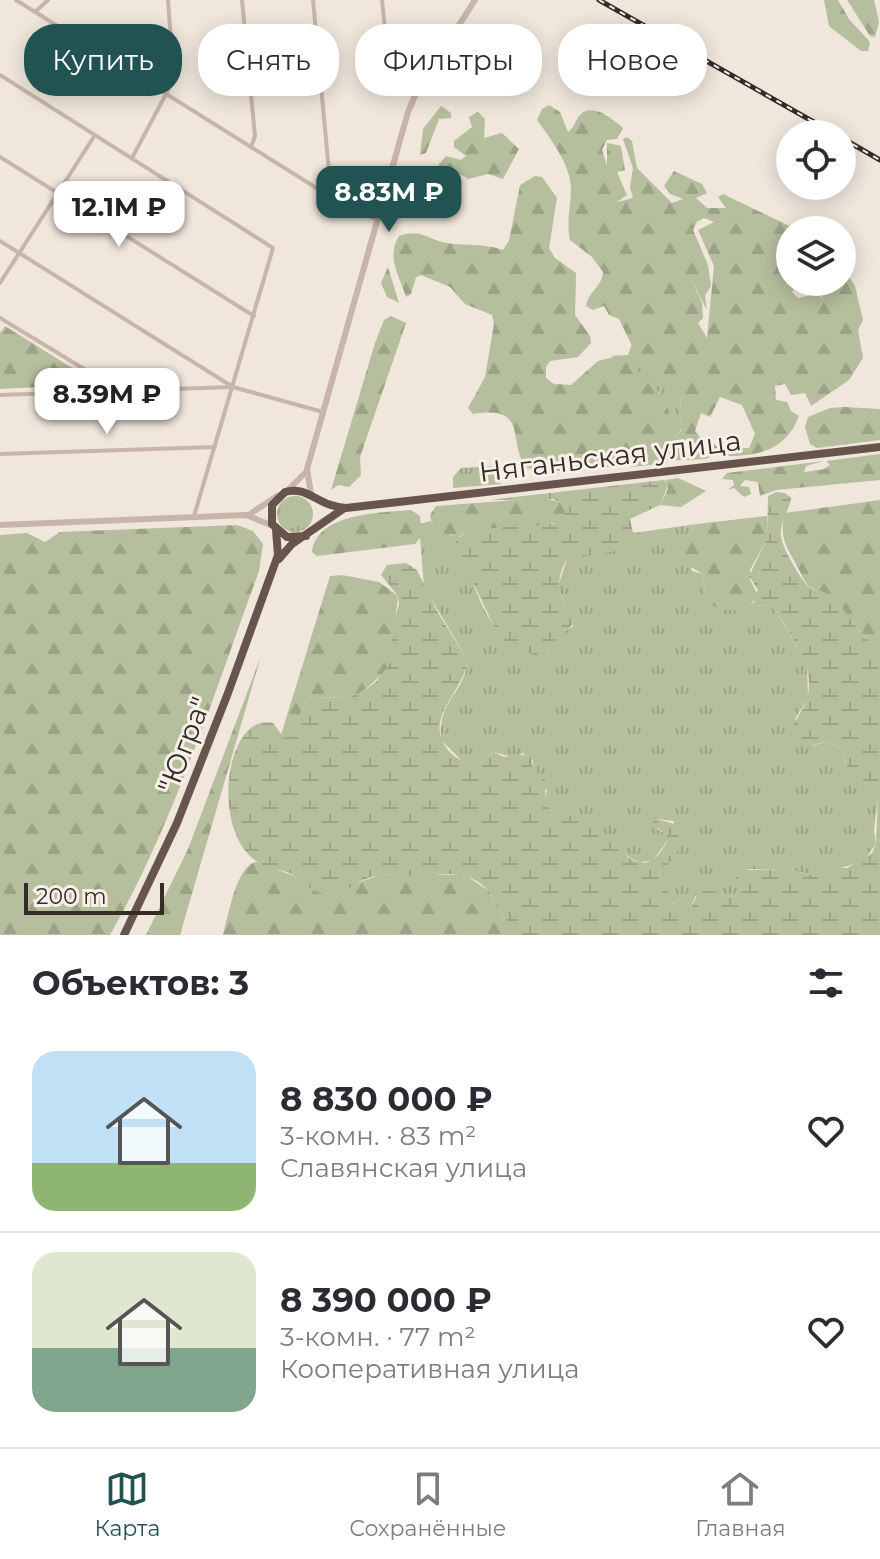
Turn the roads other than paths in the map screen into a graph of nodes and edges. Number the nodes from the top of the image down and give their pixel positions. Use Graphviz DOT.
graph roads {
  1 [pos="16,0"];
  2 [pos="48,0"];
  3 [pos="168,0"];
  4 [pos="242,0"];
  5 [pos="313,0"];
  6 [pos="382,0"];
  7 [pos="473,1"];
  8 [pos="35,12"];
  9 [pos="54,24"];
  10 [pos="170,24"];
  11 [pos="385,24"];
  12 [pos="459,24"];
  13 [pos="0,75"];
  14 [pos="169,96"];
  15 [pos="416,96"];
  16 [pos="95,135"];
  17 [pos="251,147"];
  18 [pos="0,157"];
  19 [pos="132,158"];
  20 [pos="57,193"];
  21 [pos="326,194"];
  22 [pos="377,220"];
  23 [pos="0,241"];
  24 [pos="18,253"];
  25 [pos="0,283"];
  26 [pos="254,316"];
  27 [pos="0,318"];
  28 [pos="233,387"];
  29 [pos="109,391"];
  30 [pos="0,395"];
  31 [pos="323,412"];
  32 [pos="215,447"];
  33 [pos="880,447"];
  34 [pos="0,454"];
  35 [pos="307,469"];
  36 [pos="285,492"];
  37 [pos="313,497"];
  38 [pos="346,508"];
  39 [pos="246,515"];
  40 [pos="193,518"];
  41 [pos="0,525"];
  42 [pos="274,528"];
  43 [pos="314,529"];
  44 [pos="306,536"];
  45 [pos="275,567"];
  46 [pos="124,935"];
  1 -- 8 [label="street"];
  2 -- 8 [label="street"];
  3 -- 10 [label="street"];
  4 -- 17 [label="street"];
  5 -- 21 [label="street"];
  6 -- 11 [label="street"];
  7 -- 12 [label="street"];
  8 -- 9 [label="street"];
  13 -- 16 [label="street"];
  14 -- 17 [label="street"];
  14 -- 19 [label="street"];
  15 -- 22 [label="street"];
  16 -- 19 [label="street"];
  16 -- 20 [label="street"];
  17 -- 21 [label="street"];
  18 -- 20 [label="street"];
  19 -- 26 [label="street"];
  20 -- 24 [label="street"];
  20 -- 26 [label="street"];
  21 -- 22 [label="street"];
  22 -- 31 [label="street"];
  23 -- 24 [label="street"];
  24 -- 25 [label="street"];
  24 -- 28 [label="street"];
  26 -- 28 [label="street"];
  27 -- 29 [label="street"];
  28 -- 29 [label="street"];
  28 -- 31 [label="street"];
  28 -- 32 [label="street"];
  29 -- 30 [label="street"];
  31 -- 35 [label="street"];
  32 -- 34 [label="street"];
  32 -- 40 [label="street"];
  33 -- 38 [label="highway, Няганьская улица"];
  35 -- 36 [label="street"];
  35 -- 37 [label="street"];
  36 -- 37 [label="highway"];
  36 -- 39 [label="street"];
  36 -- 42 [label="highway"];
  37 -- 38 [label="highway"];
  37 -- 43 [label="highway"];
  38 -- 43 [label="highway"];
  39 -- 40 [label="street"];
  39 -- 42 [label="street"];
  40 -- 41 [label="street"];
  42 -- 44 [label="highway"];
  42 -- 45 [label="highway"];
  43 -- 44 [label="highway"];
  44 -- 45 [label="highway"];
  45 -- 46 [label="highway, \"Югра\""];
}
